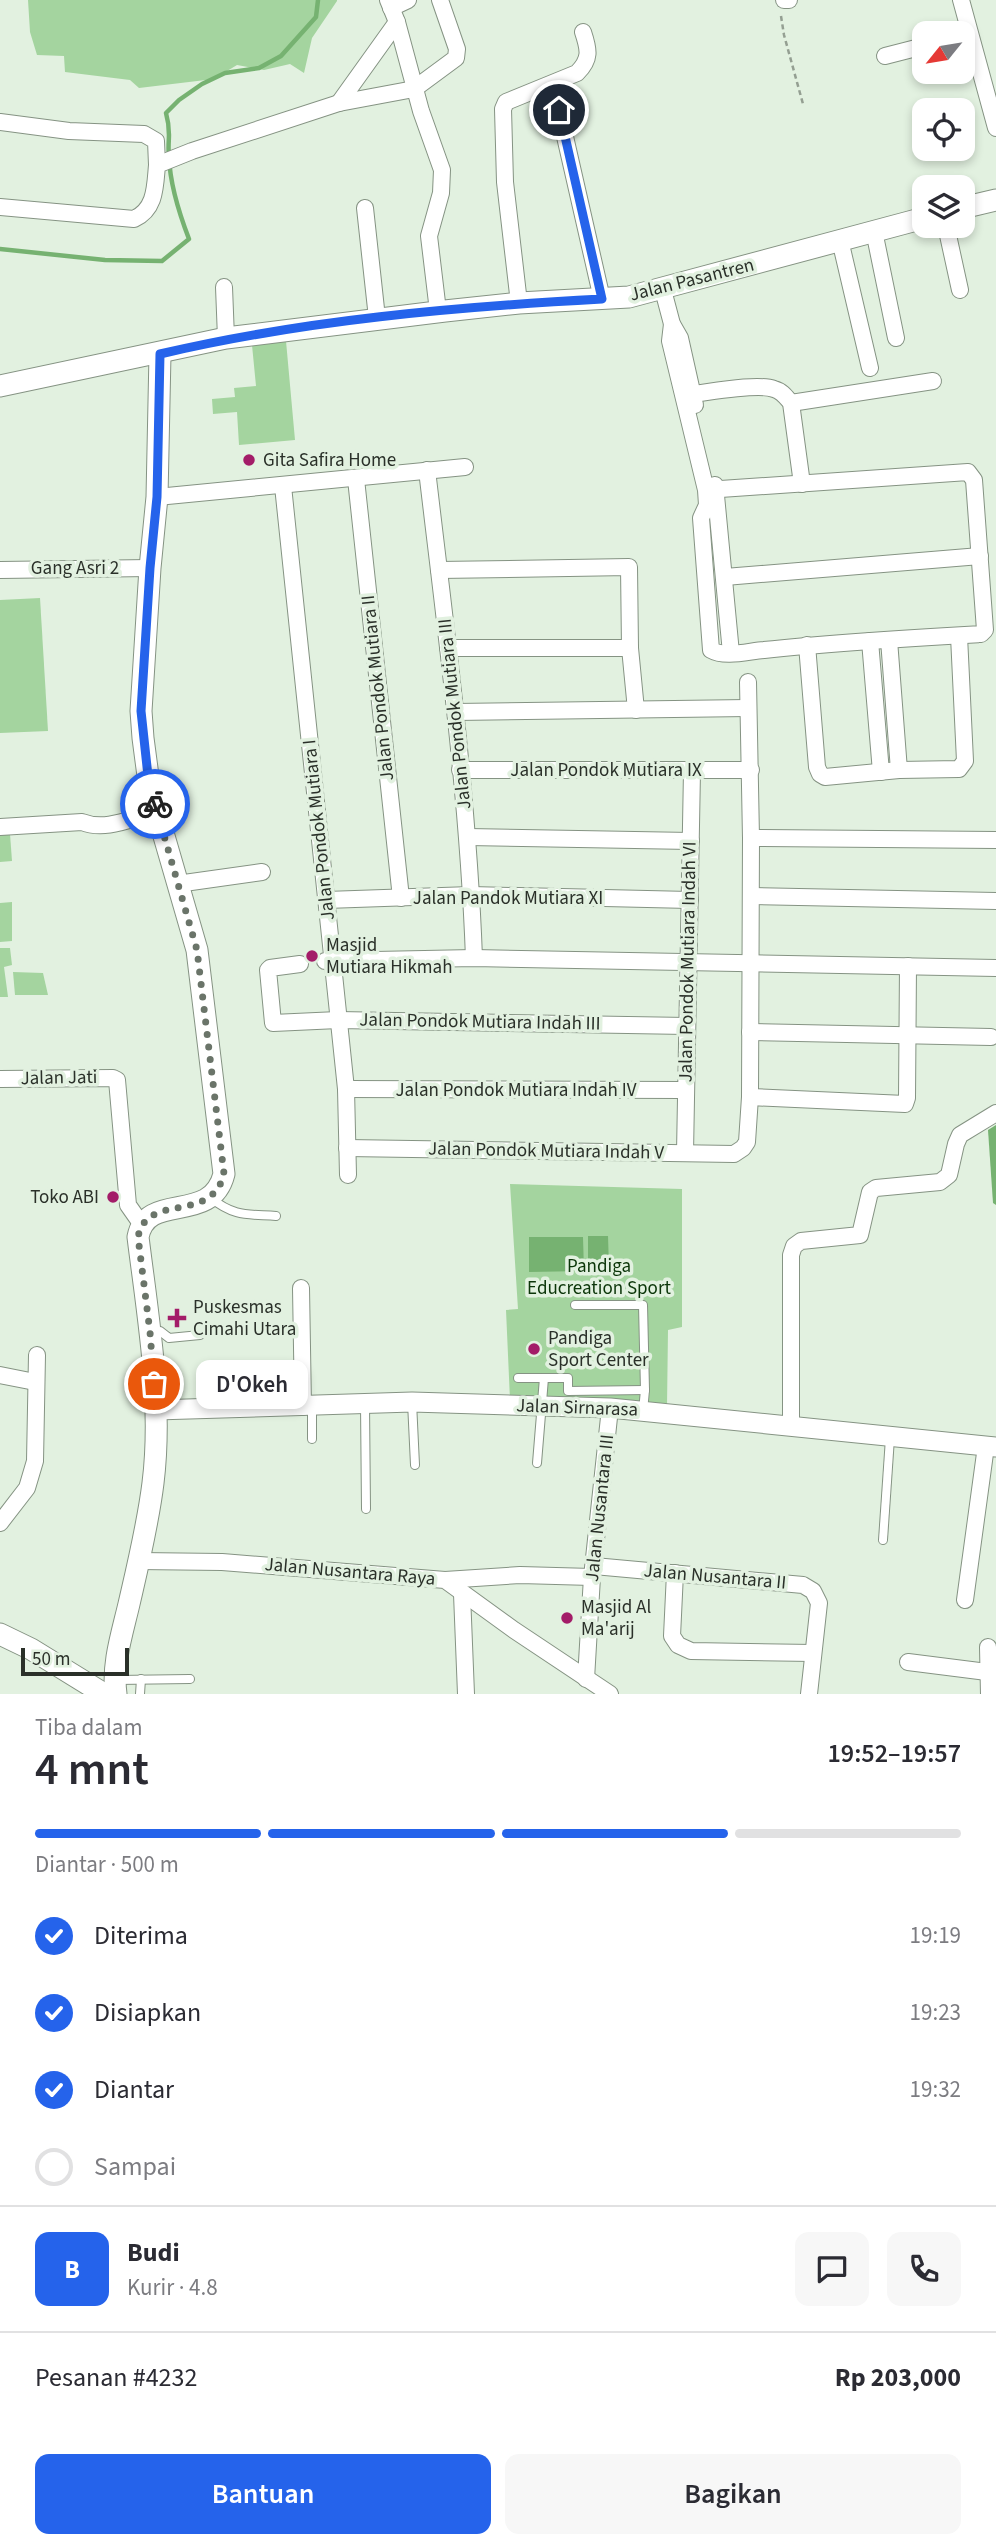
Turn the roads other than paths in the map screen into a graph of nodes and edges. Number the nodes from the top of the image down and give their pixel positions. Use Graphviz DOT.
graph roads {
  1 [pos="408,0"];
  2 [pos="440,0"];
  3 [pos="961,0"];
  4 [pos="392,10"];
  5 [pos="965,21"];
  6 [pos="583,32"];
  7 [pos="975,47"];
  8 [pos="912,49"];
  9 [pos="885,56"];
  10 [pos="988,67"];
  11 [pos="553,84"];
  12 [pos="417,87"];
  13 [pos="339,103"];
  14 [pos="0,122"];
  15 [pos="996,128"];
  16 [pos="157,165"];
  17 [pos="996,200"];
  18 [pos="975,205"];
  19 [pos="0,207"];
  20 [pos="365,208"];
  21 [pos="912,221"];
  22 [pos="874,230"];
  23 [pos="949,238"];
  24 [pos="840,240"];
  25 [pos="224,287"];
  26 [pos="663,290"];
  27 [pos="960,290"];
  28 [pos="602,299"];
  29 [pos="519,303"];
  30 [pos="442,311"];
  31 [pos="377,318"];
  32 [pos="226,338"];
  33 [pos="895,338"];
  34 [pos="160,354"];
  35 [pos="870,368"];
  36 [pos="933,381"];
  37 [pos="0,386"];
  38 [pos="687,388"];
  39 [pos="790,403"];
  40 [pos="465,467"];
  41 [pos="427,470"];
  42 [pos="356,479"];
  43 [pos="802,484"];
  44 [pos="283,486"];
  45 [pos="711,489"];
  46 [pos="157,497"];
  47 [pos="980,556"];
  48 [pos="150,568"];
  49 [pos="0,570"];
  50 [pos="439,570"];
  51 [pos="725,577"];
  52 [pos="959,636"];
  53 [pos="889,640"];
  54 [pos="870,641"];
  55 [pos="807,645"];
  56 [pos="448,648"];
  57 [pos="630,648"];
  58 [pos="731,653"];
  59 [pos="748,682"];
  60 [pos="748,708"];
  61 [pos="636,710"];
  62 [pos="456,712"];
  63 [pos="460,770"];
  64 [pos="751,770"];
  65 [pos="899,770"];
  66 [pos="692,771"];
  67 [pos="881,772"];
  68 [pos="149,814"];
  69 [pos="0,827"];
  70 [pos="468,838"];
  71 [pos="751,838"];
  72 [pos="996,840"];
  73 [pos="691,841"];
  74 [pos="262,872"];
  75 [pos="177,884"];
  76 [pos="471,895"];
  77 [pos="751,896"];
  78 [pos="401,898"];
  79 [pos="326,900"];
  80 [pos="690,900"];
  81 [pos="996,901"];
  82 [pos="474,958"];
  83 [pos="328,961"];
  84 [pos="688,962"];
  85 [pos="300,964"];
  86 [pos="751,964"];
  87 [pos="908,966"];
  88 [pos="996,968"];
  89 [pos="338,1020"];
  90 [pos="687,1026"];
  91 [pos="750,1032"];
  92 [pos="908,1035"];
  93 [pos="991,1037"];
  94 [pos="0,1079"];
  95 [pos="346,1089"];
  96 [pos="686,1090"];
  97 [pos="750,1097"];
  98 [pos="996,1113"];
  99 [pos="347,1148"];
  100 [pos="685,1153"];
  101 [pos="348,1175"];
  102 [pos="211,1198"];
  103 [pos="276,1216"];
  104 [pos="142,1225"];
  105 [pos="301,1288"];
  106 [pos="575,1305"];
  107 [pos="150,1332"];
  108 [pos="200,1335"];
  109 [pos="37,1355"];
  110 [pos="0,1375"];
  111 [pos="519,1378"];
  112 [pos="544,1378"];
  113 [pos="35,1382"];
  114 [pos="645,1391"];
  115 [pos="412,1402"];
  116 [pos="365,1404"];
  117 [pos="308,1406"];
  118 [pos="542,1407"];
  119 [pos="156,1410"];
  120 [pos="643,1411"];
  121 [pos="610,1414"];
  122 [pos="791,1427"];
  123 [pos="891,1437"];
  124 [pos="312,1439"];
  125 [pos="991,1447"];
  126 [pos="537,1463"];
  127 [pos="415,1465"];
  128 [pos="5,1507"];
  129 [pos="366,1509"];
  130 [pos="0,1523"];
  131 [pos="883,1540"];
  132 [pos="139,1561"];
  133 [pos="593,1571"];
  134 [pos="676,1573"];
  135 [pos="445,1580"];
  136 [pos="462,1594"];
  137 [pos="965,1600"];
  138 [pos="0,1634"];
  139 [pos="988,1647"];
  140 [pos="813,1653"];
  141 [pos="908,1662"];
  142 [pos="987,1672"];
  143 [pos="141,1678"];
  144 [pos="190,1679"];
  145 [pos="106,1686"];
  146 [pos="597,1688"];
  147 [pos="141,1694"];
  148 [pos="466,1694"];
  149 [pos="809,1694"];
  150 [pos="989,1694"];
  1 -- 4 [label="street"];
  2 -- 12 [label="street"];
  3 -- 5 [label="street"];
  4 -- 12 [label="street"];
  4 -- 13 [label="street"];
  6 -- 11 [label="street"];
  7 -- 10 [label="street"];
  8 -- 9 [label="street"];
  10 -- 15 [label="street"];
  11 -- 28 [label="street"];
  11 -- 29 [label="street"];
  12 -- 13 [label="street"];
  12 -- 30 [label="street"];
  13 -- 16 [label="street"];
  14 -- 16 [label="street"];
  16 -- 19 [label="street"];
  17 -- 18 [label="main road"];
  20 -- 31 [label="street"];
  21 -- 22 [label="main road, Jalan Pasantren"];
  22 -- 24 [label="main road, Jalan Pasantren"];
  22 -- 33 [label="street"];
  23 -- 27 [label="street"];
  24 -- 26 [label="main road, Jalan Pasantren"];
  24 -- 35 [label="street"];
  25 -- 32 [label="street"];
  26 -- 28 [label="main road, Jalan Pasantren"];
  26 -- 38 [label="street"];
  28 -- 29 [label="main road, Jalan Pasantren"];
  29 -- 30 [label="main road, Jalan Pasantren"];
  30 -- 31 [label="main road, Jalan Pasantren"];
  31 -- 32 [label="main road, Jalan Pasantren"];
  32 -- 34 [label="main road, Jalan Pasantren"];
  34 -- 37 [label="main road, Jalan Pasantren"];
  34 -- 46 [label="main road"];
  36 -- 39 [label="street"];
  38 -- 39 [label="street"];
  38 -- 45 [label="street"];
  39 -- 43 [label="street"];
  40 -- 41 [label="street"];
  41 -- 42 [label="street"];
  41 -- 50 [label="street, Jalan Pondok Mutiara III"];
  42 -- 44 [label="street"];
  42 -- 78 [label="street, Jalan Pondok Mutiara II"];
  43 -- 45 [label="street"];
  43 -- 47 [label="street"];
  44 -- 46 [label="street"];
  44 -- 79 [label="street, Jalan Pondok Mutiara I"];
  45 -- 51 [label="street"];
  45 -- 58 [label="street"];
  46 -- 48 [label="main road"];
  47 -- 51 [label="street"];
  47 -- 52 [label="street"];
  48 -- 49 [label="street, Gang Asri 2"];
  48 -- 68 [label="main road"];
  50 -- 56 [label="street, Jalan Pondok Mutiara III"];
  50 -- 57 [label="street"];
  51 -- 58 [label="street"];
  52 -- 53 [label="street"];
  52 -- 65 [label="street"];
  53 -- 54 [label="street"];
  53 -- 65 [label="street"];
  54 -- 55 [label="street"];
  54 -- 67 [label="street"];
  55 -- 58 [label="street"];
  55 -- 67 [label="street"];
  56 -- 57 [label="street"];
  56 -- 62 [label="street, Jalan Pondok Mutiara III"];
  57 -- 61 [label="street"];
  59 -- 60 [label="street"];
  60 -- 61 [label="street"];
  60 -- 64 [label="street"];
  61 -- 62 [label="street"];
  62 -- 63 [label="street, Jalan Pondok Mutiara III"];
  63 -- 66 [label="street, Jalan Pondok Mutiara IX"];
  63 -- 70 [label="street, Jalan Pondok Mutiara III"];
  64 -- 66 [label="street, Jalan Pondok Mutiara IX"];
  64 -- 71 [label="street"];
  65 -- 67 [label="street"];
  66 -- 73 [label="street, Jalan Pondok Mutiara Indah VI"];
  68 -- 69 [label="street"];
  68 -- 75 [label="main road"];
  70 -- 73 [label="street"];
  70 -- 76 [label="street, Jalan Pondok Mutiara III"];
  71 -- 72 [label="street"];
  71 -- 77 [label="street"];
  73 -- 80 [label="street, Jalan Pondok Mutiara Indah VI"];
  74 -- 75 [label="street"];
  75 -- 102 [label="main road"];
  76 -- 78 [label="street, Jalan Pandok Mutiara XI"];
  76 -- 80 [label="street, Jalan Pandok Mutiara XI"];
  76 -- 82 [label="street, Jalan Pondok Mutiara III"];
  77 -- 81 [label="street"];
  77 -- 86 [label="street"];
  78 -- 79 [label="street, Jalan Pandok Mutiara XI"];
  79 -- 83 [label="street, Jalan Pondok Mutiara I"];
  80 -- 84 [label="street, Jalan Pondok Mutiara Indah VI"];
  82 -- 83 [label="street"];
  82 -- 84 [label="street"];
  83 -- 89 [label="street, Jalan Pondok Mutiara I"];
  84 -- 86 [label="street"];
  84 -- 90 [label="street, Jalan Pondok Mutiara Indah VI"];
  85 -- 89 [label="street, Jalan Pondok Mutiara Indah III"];
  86 -- 87 [label="street"];
  86 -- 91 [label="street"];
  87 -- 88 [label="street"];
  87 -- 92 [label="street"];
  89 -- 90 [label="street, Jalan Pondok Mutiara Indah III"];
  89 -- 95 [label="street, Jalan Pondok Mutiara I"];
  90 -- 96 [label="street, Jalan Pondok Mutiara Indah VI"];
  91 -- 92 [label="street"];
  91 -- 97 [label="street"];
  92 -- 93 [label="street"];
  92 -- 97 [label="street"];
  94 -- 104 [label="street, Jalan Jati"];
  95 -- 96 [label="street, Jalan Pondok Mutiara Indah IV"];
  95 -- 99 [label="street, Jalan Pondok Mutiara I"];
  96 -- 100 [label="street, Jalan Pondok Mutiara Indah VI"];
  97 -- 100 [label="street, Jalan Pondok Mutiara Indah V"];
  98 -- 122 [label="street"];
  99 -- 100 [label="street, Jalan Pondok Mutiara Indah V"];
  99 -- 101 [label="street, Jalan Pondok Mutiara I"];
  102 -- 103 [label="lane"];
  102 -- 104 [label="main road"];
  104 -- 107 [label="main road"];
  105 -- 117 [label="street"];
  106 -- 114 [label="lane"];
  107 -- 108 [label="lane"];
  107 -- 119 [label="main road"];
  109 -- 113 [label="street"];
  110 -- 113 [label="street"];
  111 -- 112 [label="lane"];
  112 -- 114 [label="lane"];
  112 -- 118 [label="lane"];
  113 -- 128 [label="street"];
  114 -- 120 [label="lane"];
  115 -- 116 [label="street, Jalan Sirnarasa"];
  115 -- 118 [label="street, Jalan Sirnarasa"];
  115 -- 127 [label="lane"];
  116 -- 117 [label="street, Jalan Sirnarasa"];
  116 -- 129 [label="lane"];
  117 -- 119 [label="street, Jalan Sirnarasa"];
  117 -- 124 [label="lane"];
  118 -- 121 [label="street, Jalan Sirnarasa"];
  118 -- 126 [label="lane"];
  119 -- 132 [label="main road"];
  120 -- 121 [label="street, Jalan Sirnarasa"];
  120 -- 122 [label="street, Jalan Sirnarasa"];
  121 -- 133 [label="street, Jalan Nusantara III"];
  122 -- 123 [label="street, Jalan Sirnarasa"];
  123 -- 125 [label="street, Jalan Sirnarasa"];
  123 -- 131 [label="lane"];
  125 -- 137 [label="street"];
  128 -- 130 [label="street"];
  132 -- 135 [label="street, Jalan Nusantara Raya"];
  132 -- 145 [label="main road"];
  133 -- 134 [label="street, Jalan Nusantara II"];
  133 -- 135 [label="street, Jalan Nusantara II"];
  133 -- 146 [label="street, Jalan Nusantara III"];
  134 -- 140 [label="street, Jalan Nusantara II"];
  134 -- 140 [label="street"];
  135 -- 136 [label="street, Jalan Nusantara Raya"];
  136 -- 146 [label="street, Jalan Nusantara Raya"];
  136 -- 148 [label="street"];
  138 -- 145 [label="main road"];
  139 -- 142 [label="street"];
  140 -- 149 [label="street, Jalan Nusantara II"];
  141 -- 142 [label="street"];
  142 -- 150 [label="street"];
  143 -- 144 [label="lane"];
  143 -- 145 [label="lane"];
  143 -- 147 [label="lane"];
}
